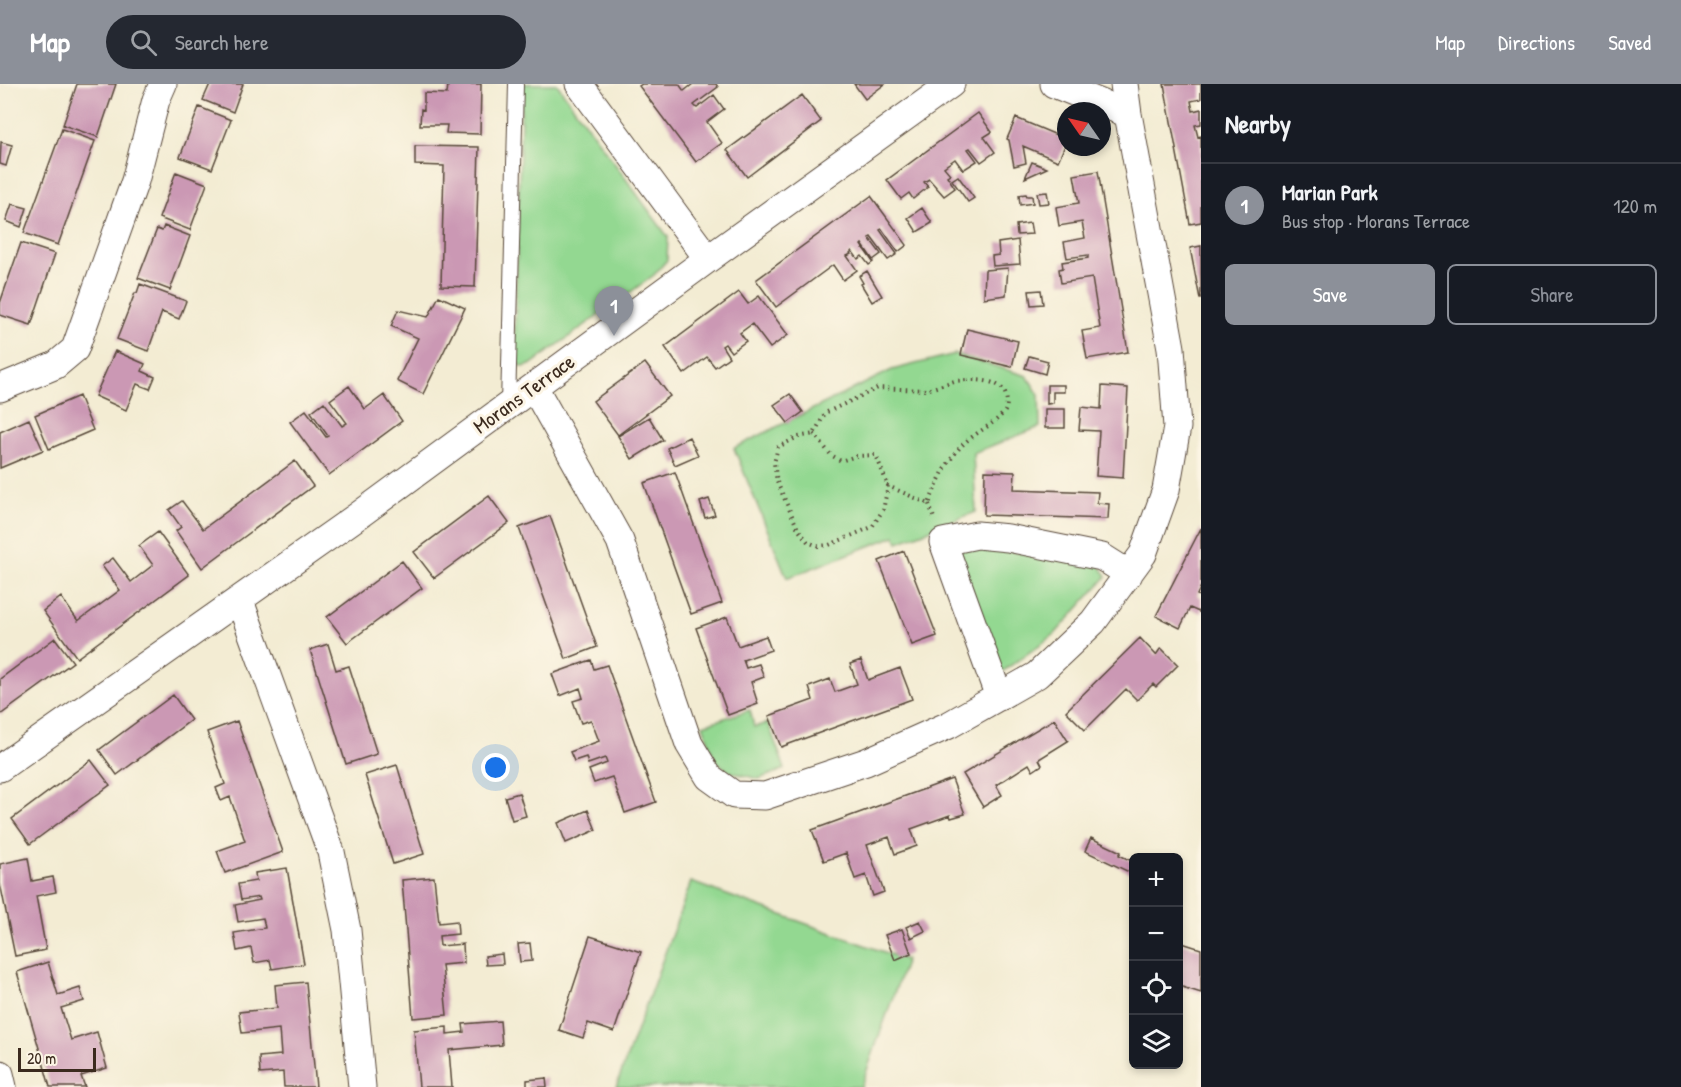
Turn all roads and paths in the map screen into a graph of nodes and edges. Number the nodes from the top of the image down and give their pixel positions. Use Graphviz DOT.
graph roads {
  1 [pos="162,84"];
  2 [pos="516,84"];
  3 [pos="579,84"];
  4 [pos="951,84"];
  5 [pos="1054,84"];
  6 [pos="1124,84"];
  7 [pos="1128,114"];
  8 [pos="708,259"];
  9 [pos="534,387"];
  10 [pos="0,388"];
  11 [pos="508,406"];
  12 [pos="814,434"];
  13 [pos="888,486"];
  14 [pos="1129,574"];
  15 [pos="240,600"];
  16 [pos="999,697"];
  17 [pos="0,768"];
  18 [pos="0,1074"];
  19 [pos="3,1087"];
  20 [pos="362,1087"];
  1 -- 10 [label="street"];
  2 -- 11 [label="lane"];
  3 -- 8 [label="street"];
  4 -- 8 [label="street, Morans Terrace"];
  5 -- 7 [label="street"];
  6 -- 7 [label="street"];
  7 -- 14 [label="street"];
  8 -- 9 [label="street, Morans Terrace"];
  9 -- 11 [label="street, Morans Terrace"];
  9 -- 16 [label="street"];
  11 -- 15 [label="street, Morans Terrace"];
  12 -- 13 [label="path"];
  12 -- 13 [label="path"];
  12 -- 13 [label="path"];
  14 -- 16 [label="street"];
  14 -- 16 [label="street"];
  15 -- 17 [label="street, Morans Terrace"];
  15 -- 20 [label="street"];
  18 -- 19 [label="street"];
}
